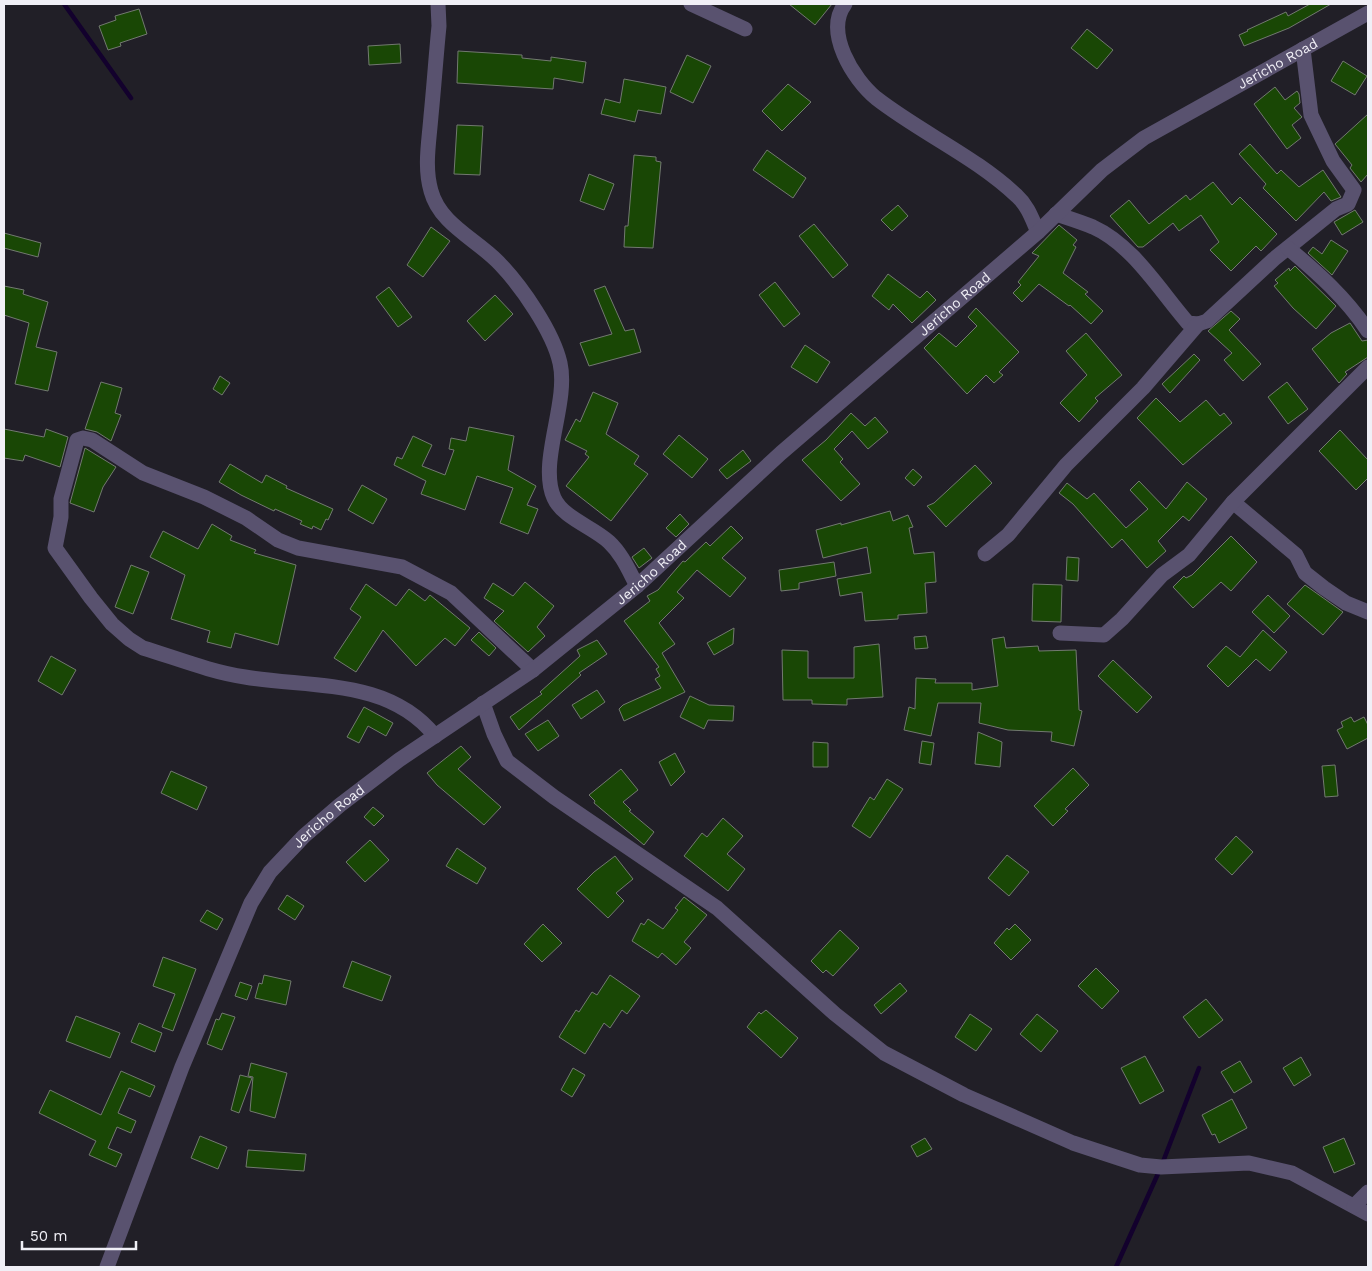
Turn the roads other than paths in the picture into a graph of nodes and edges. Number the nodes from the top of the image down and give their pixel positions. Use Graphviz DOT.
graph roads {
  1 [pos="438,4"];
  2 [pos="691,4"];
  3 [pos="845,4"];
  4 [pos="1368,13"];
  5 [pos="745,30"];
  6 [pos="1304,49"];
  7 [pos="1056,214"];
  8 [pos="1038,232"];
  9 [pos="1288,248"];
  10 [pos="1198,324"];
  11 [pos="1368,330"];
  12 [pos="1368,367"];
  13 [pos="1233,502"];
  14 [pos="985,554"];
  15 [pos="637,586"];
  16 [pos="1368,612"];
  17 [pos="1060,633"];
  18 [pos="533,670"];
  19 [pos="484,704"];
  20 [pos="434,736"];
  21 [pos="1368,1192"];
  22 [pos="1354,1206"];
  23 [pos="1368,1214"];
  24 [pos="107,1267"];
  1 -- 15 [label="street"];
  2 -- 5 [label="street"];
  3 -- 8 [label="street"];
  4 -- 6 [label="street, Jericho Road"];
  6 -- 7 [label="street, Jericho Road"];
  6 -- 9 [label="street"];
  7 -- 8 [label="street, Jericho Road"];
  7 -- 10 [label="street"];
  8 -- 15 [label="street, Jericho Road"];
  9 -- 10 [label="street"];
  9 -- 11 [label="street"];
  10 -- 14 [label="street"];
  12 -- 13 [label="street"];
  13 -- 16 [label="street"];
  13 -- 17 [label="street"];
  15 -- 18 [label="street, Jericho Road"];
  18 -- 19 [label="street, Jericho Road"];
  18 -- 20 [label="street"];
  19 -- 20 [label="street, Jericho Road"];
  19 -- 22 [label="street"];
  20 -- 24 [label="street, Jericho Road"];
  21 -- 22 [label="street"];
  22 -- 23 [label="street"];
}
